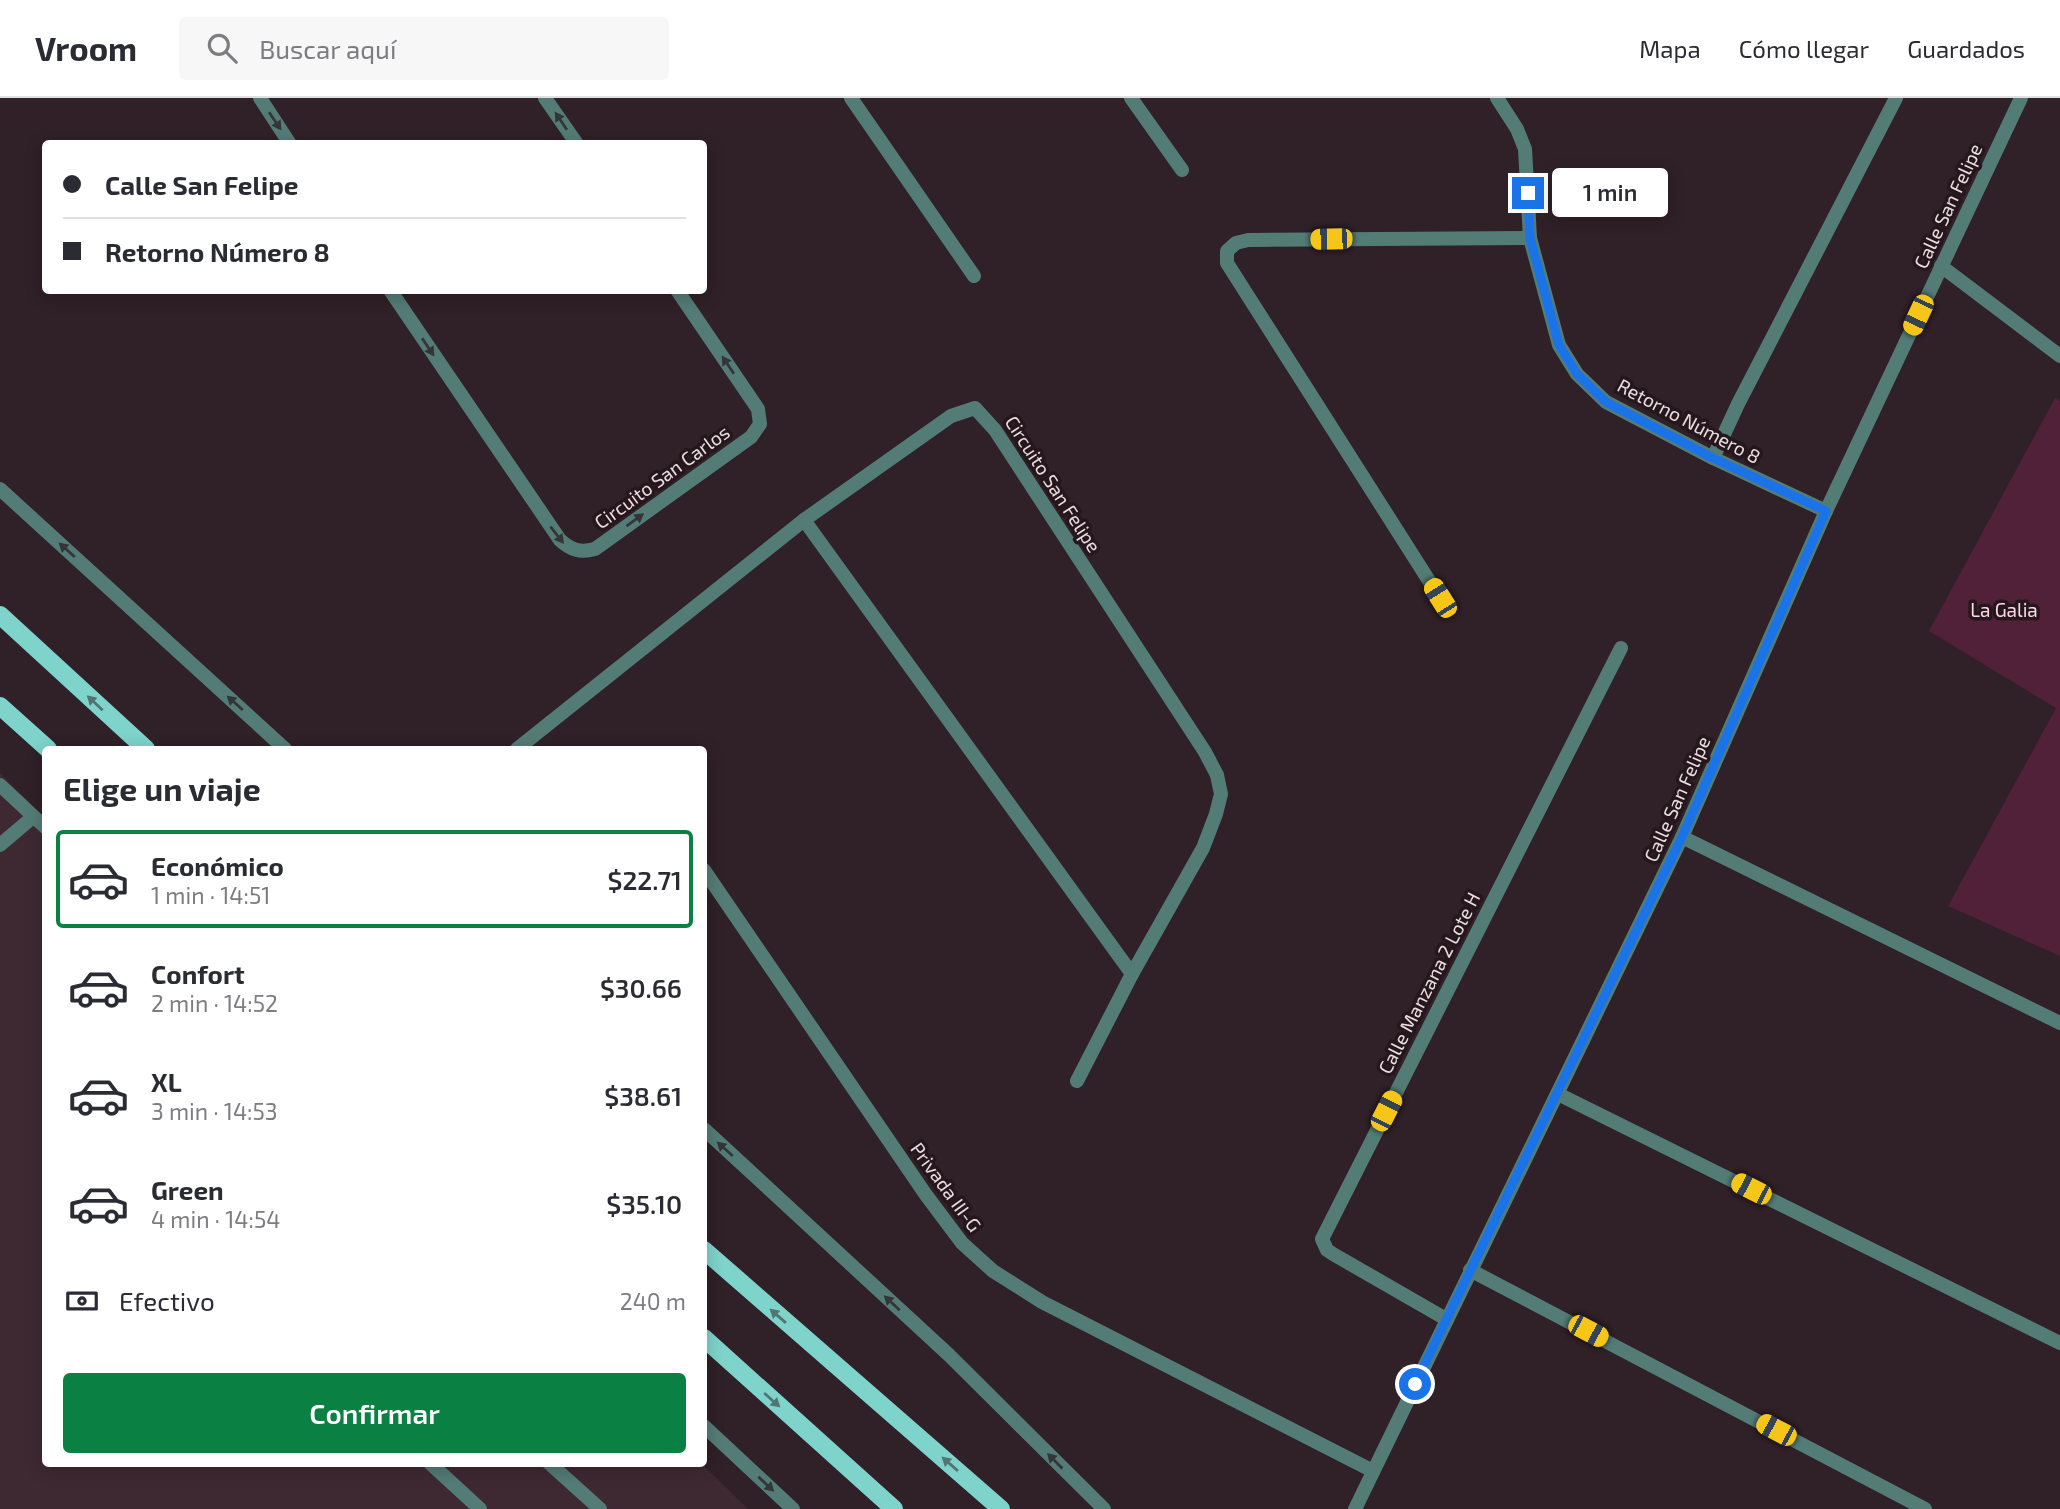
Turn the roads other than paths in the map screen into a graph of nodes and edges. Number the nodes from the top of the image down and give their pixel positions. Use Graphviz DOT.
graph roads {
  1 [pos="260,98"];
  2 [pos="545,98"];
  3 [pos="851,98"];
  4 [pos="1131,98"];
  5 [pos="1497,98"];
  6 [pos="1896,98"];
  7 [pos="2021,98"];
  8 [pos="287,140"];
  9 [pos="574,140"];
  10 [pos="1182,170"];
  11 [pos="1530,238"];
  12 [pos="1941,266"];
  13 [pos="974,276"];
  14 [pos="393,294"];
  15 [pos="680,294"];
  16 [pos="2060,356"];
  17 [pos="1713,458"];
  18 [pos="0,489"];
  19 [pos="1826,511"];
  20 [pos="804,520"];
  21 [pos="1440,598"];
  22 [pos="0,615"];
  23 [pos="1620,648"];
  24 [pos="0,706"];
  25 [pos="45,746"];
  26 [pos="143,746"];
  27 [pos="282,746"];
  28 [pos="521,746"];
  29 [pos="0,785"];
  30 [pos="33,817"];
  31 [pos="42,825"];
  32 [pos="1682,837"];
  33 [pos="0,845"];
  34 [pos="707,874"];
  35 [pos="1132,974"];
  36 [pos="2060,1023"];
  37 [pos="1077,1081"];
  38 [pos="1558,1094"];
  39 [pos="707,1132"];
  40 [pos="707,1253"];
  41 [pos="1470,1270"];
  42 [pos="1446,1319"];
  43 [pos="707,1341"];
  44 [pos="2060,1343"];
  45 [pos="707,1429"];
  46 [pos="434,1467"];
  47 [pos="553,1467"];
  48 [pos="1373,1471"];
  49 [pos="1920,1508"];
  50 [pos="480,1509"];
  51 [pos="600,1509"];
  52 [pos="793,1509"];
  53 [pos="894,1509"];
  54 [pos="1001,1509"];
  55 [pos="1104,1509"];
  56 [pos="1355,1509"];
  1 -- 8 [label="street, one-way"];
  9 -- 2 [label="street, one-way"];
  3 -- 13 [label="street"];
  4 -- 10 [label="street"];
  5 -- 11 [label="street, Retorno Número 8"];
  6 -- 17 [label="street"];
  7 -- 12 [label="street, Calle San Felipe"];
  11 -- 17 [label="street, Retorno Número 8"];
  11 -- 21 [label="street"];
  12 -- 16 [label="street"];
  12 -- 19 [label="street, Calle San Felipe"];
  14 -- 15 [label="street, Circuito San Carlos, one-way"];
  17 -- 19 [label="street, Retorno Número 8"];
  27 -- 18 [label="street, one-way"];
  19 -- 32 [label="street, Calle San Felipe"];
  20 -- 28 [label="street, Circuito San Felipe"];
  20 -- 35 [label="street"];
  20 -- 35 [label="street, Circuito San Felipe"];
  26 -- 22 [label="main road, one-way"];
  23 -- 42 [label="street, Calle Manzana 2 Lote H"];
  24 -- 25 [label="main road"];
  29 -- 30 [label="street"];
  30 -- 31 [label="street"];
  30 -- 33 [label="street"];
  32 -- 36 [label="street"];
  32 -- 38 [label="street, Calle San Felipe"];
  34 -- 48 [label="street, Privada III-G"];
  35 -- 37 [label="street"];
  38 -- 41 [label="street, Calle San Felipe"];
  38 -- 44 [label="street"];
  55 -- 39 [label="street, one-way"];
  54 -- 40 [label="main road, one-way"];
  41 -- 42 [label="street, Calle San Felipe"];
  41 -- 49 [label="street"];
  42 -- 48 [label="street, Calle San Felipe"];
  43 -- 53 [label="main road, one-way"];
  45 -- 52 [label="street, one-way"];
  46 -- 50 [label="street"];
  47 -- 51 [label="street"];
  48 -- 56 [label="street, Calle San Felipe"];
}
